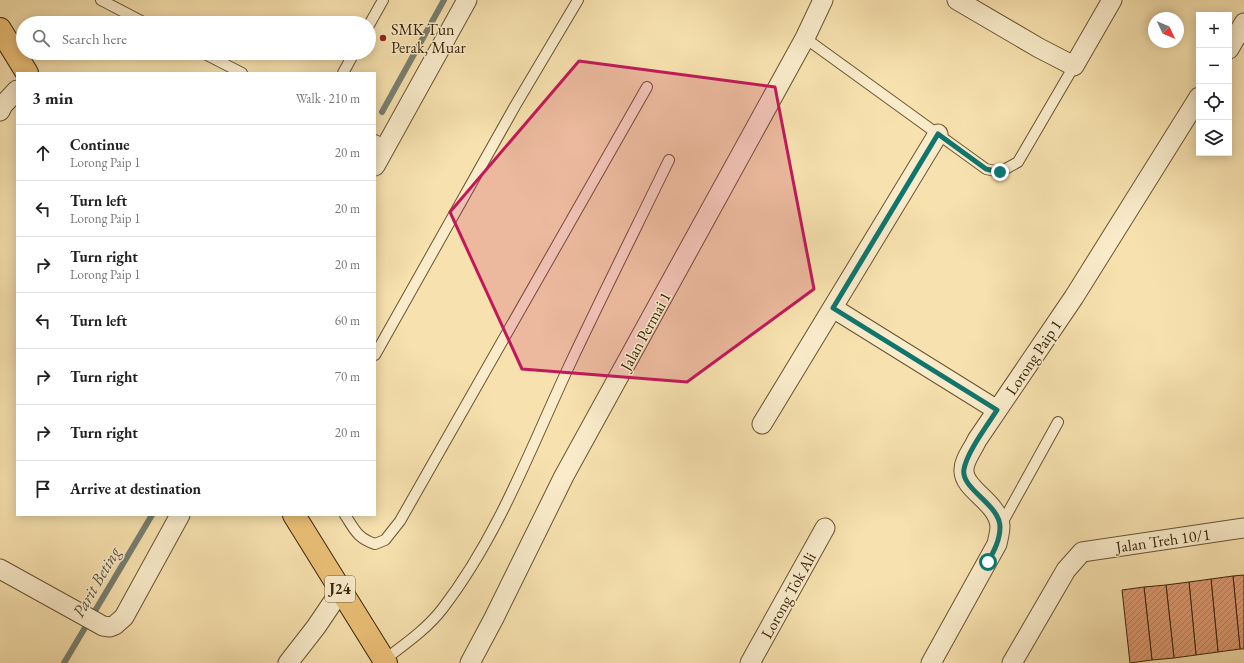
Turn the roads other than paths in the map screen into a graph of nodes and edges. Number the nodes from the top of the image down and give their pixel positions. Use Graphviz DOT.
graph roads {
  1 [pos="101,0"];
  2 [pos="382,0"];
  3 [pos="467,0"];
  4 [pos="578,0"];
  5 [pos="823,0"];
  6 [pos="957,0"];
  7 [pos="1112,0"];
  8 [pos="132,16"];
  9 [pos="374,16"];
  10 [pos="1244,23"];
  11 [pos="0,29"];
  12 [pos="805,38"];
  13 [pos="1230,48"];
  14 [pos="16,55"];
  15 [pos="19,60"];
  16 [pos="217,60"];
  17 [pos="350,60"];
  18 [pos="1074,66"];
  19 [pos="26,72"];
  20 [pos="240,72"];
  21 [pos="344,72"];
  22 [pos="647,88"];
  23 [pos="16,91"];
  24 [pos="1196,102"];
  25 [pos="0,111"];
  26 [pos="938,134"];
  27 [pos="381,143"];
  28 [pos="668,160"];
  29 [pos="376,162"];
  30 [pos="833,308"];
  31 [pos="376,353"];
  32 [pos="997,410"];
  33 [pos="1058,422"];
  34 [pos="762,424"];
  35 [pos="179,516"];
  36 [pos="295,516"];
  37 [pos="346,516"];
  38 [pos="1000,527"];
  39 [pos="825,528"];
  40 [pos="1244,528"];
  41 [pos="0,570"];
  42 [pos="341,590"];
  43 [pos="385,662"];
  44 [pos="288,663"];
  45 [pos="470,663"];
  46 [pos="750,663"];
  47 [pos="931,663"];
  48 [pos="1012,663"];
  1 -- 8 [label="lane"];
  2 -- 9 [label="lane"];
  3 -- 27 [label="street"];
  4 -- 31 [label="lane"];
  5 -- 12 [label="street, Jalan Permai 1"];
  6 -- 18 [label="street"];
  7 -- 18 [label="street"];
  10 -- 13 [label="street"];
  11 -- 14 [label="main road"];
  12 -- 26 [label="lane"];
  12 -- 45 [label="street, Jalan Permai 1"];
  15 -- 19 [label="main road"];
  16 -- 20 [label="lane"];
  17 -- 21 [label="lane"];
  18 -- 26 [label="lane"];
  22 -- 37 [label="lane"];
  23 -- 25 [label="street"];
  24 -- 32 [label="street, Lorong Paip 1"];
  26 -- 30 [label="street"];
  27 -- 29 [label="street"];
  28 -- 43 [label="lane"];
  30 -- 32 [label="street"];
  30 -- 34 [label="street"];
  32 -- 38 [label="street, Lorong Paip 1"];
  33 -- 38 [label="lane"];
  35 -- 41 [label="street"];
  36 -- 42 [label="main road, J24"];
  38 -- 47 [label="street"];
  39 -- 46 [label="street, Lorong Tok Ali"];
  40 -- 48 [label="street, Jalan Treh 10/1"];
  42 -- 43 [label="main road, J24"];
  42 -- 44 [label="street"];
}
